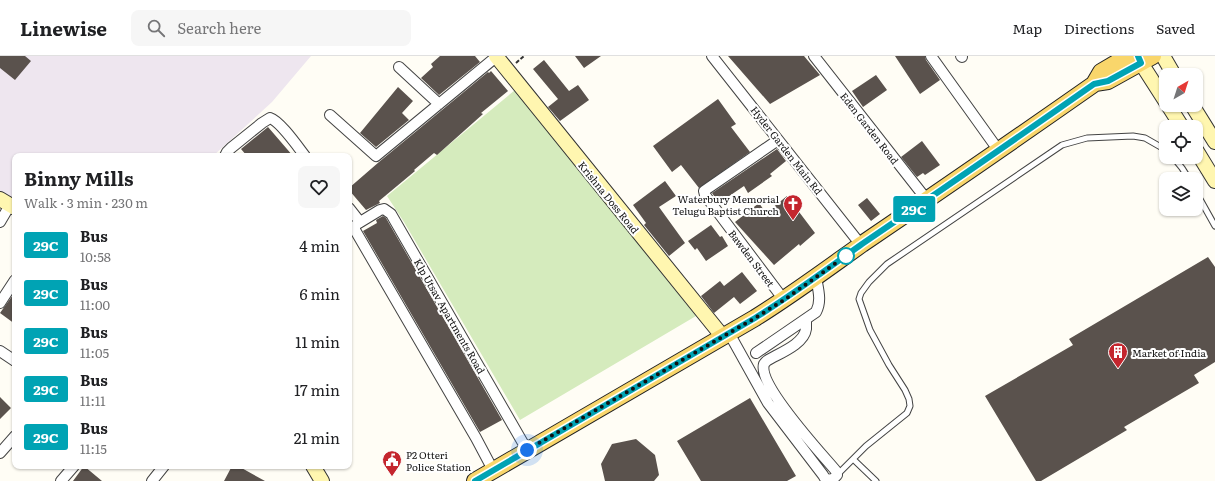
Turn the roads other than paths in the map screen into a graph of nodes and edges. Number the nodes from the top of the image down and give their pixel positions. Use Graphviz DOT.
graph roads {
  1 [pos="496,56"];
  2 [pos="712,56"];
  3 [pos="814,56"];
  4 [pos="931,56"];
  5 [pos="1162,56"];
  6 [pos="1140,58"];
  7 [pos="399,67"];
  8 [pos="1170,68"];
  9 [pos="1159,90"];
  10 [pos="439,104"];
  11 [pos="1196,112"];
  12 [pos="330,115"];
  13 [pos="778,140"];
  14 [pos="1215,142"];
  15 [pos="1159,146"];
  16 [pos="999,151"];
  17 [pos="226,153"];
  18 [pos="303,153"];
  19 [pos="1203,161"];
  20 [pos="1178,164"];
  21 [pos="1185,172"];
  22 [pos="1215,181"];
  23 [pos="927,200"];
  24 [pos="8,204"];
  25 [pos="1203,205"];
  26 [pos="0,222"];
  27 [pos="1215,226"];
  28 [pos="355,227"];
  29 [pos="861,245"];
  30 [pos="816,277"];
  31 [pos="12,285"];
  32 [pos="784,300"];
  33 [pos="0,303"];
  34 [pos="806,320"];
  35 [pos="726,335"];
  36 [pos="0,351"];
  37 [pos="756,353"];
  38 [pos="12,359"];
  39 [pos="12,439"];
  40 [pos="527,450"];
  41 [pos="0,453"];
  42 [pos="853,459"];
  43 [pos="71,469"];
  44 [pos="162,469"];
  45 [pos="315,469"];
  46 [pos="493,470"];
  47 [pos="839,478"];
  48 [pos="825,480"];
  49 [pos="61,481"];
  50 [pos="152,481"];
  51 [pos="322,481"];
  52 [pos="475,481"];
  53 [pos="876,481"];
  1 -- 10 [label="street"];
  1 -- 35 [label="street, Krishna Doss Road"];
  2 -- 13 [label="street, Hyder Garden Main Rd"];
  3 -- 23 [label="street, Eden Garden Road"];
  4 -- 16 [label="street"];
  5 -- 8 [label="street"];
  6 -- 9 [label="street"];
  6 -- 16 [label="main road"];
  7 -- 10 [label="street"];
  10 -- 12 [label="street"];
  11 -- 14 [label="street"];
  13 -- 29 [label="street, Hyder Garden Main Rd"];
  13 -- 32 [label="street, Bawden Street"];
  15 -- 42 [label="lane"];
  16 -- 23 [label="main road"];
  17 -- 18 [label="street"];
  19 -- 22 [label="street"];
  20 -- 21 [label="lane"];
  23 -- 29 [label="main road"];
  24 -- 26 [label="street"];
  25 -- 27 [label="lane"];
  28 -- 40 [label="street, Klp Utsav Apartments Road"];
  28 -- 46 [label="street"];
  29 -- 30 [label="main road"];
  30 -- 32 [label="main road"];
  30 -- 34 [label="street"];
  31 -- 33 [label="street"];
  32 -- 35 [label="main road"];
  34 -- 37 [label="street"];
  34 -- 47 [label="street"];
  35 -- 40 [label="main road"];
  35 -- 48 [label="street"];
  36 -- 38 [label="street"];
  39 -- 41 [label="street"];
  40 -- 46 [label="main road"];
  42 -- 47 [label="lane"];
  42 -- 53 [label="lane"];
  43 -- 49 [label="street"];
  44 -- 50 [label="street"];
  45 -- 51 [label="street"];
  46 -- 52 [label="main road"];
  47 -- 48 [label="street"];
}
